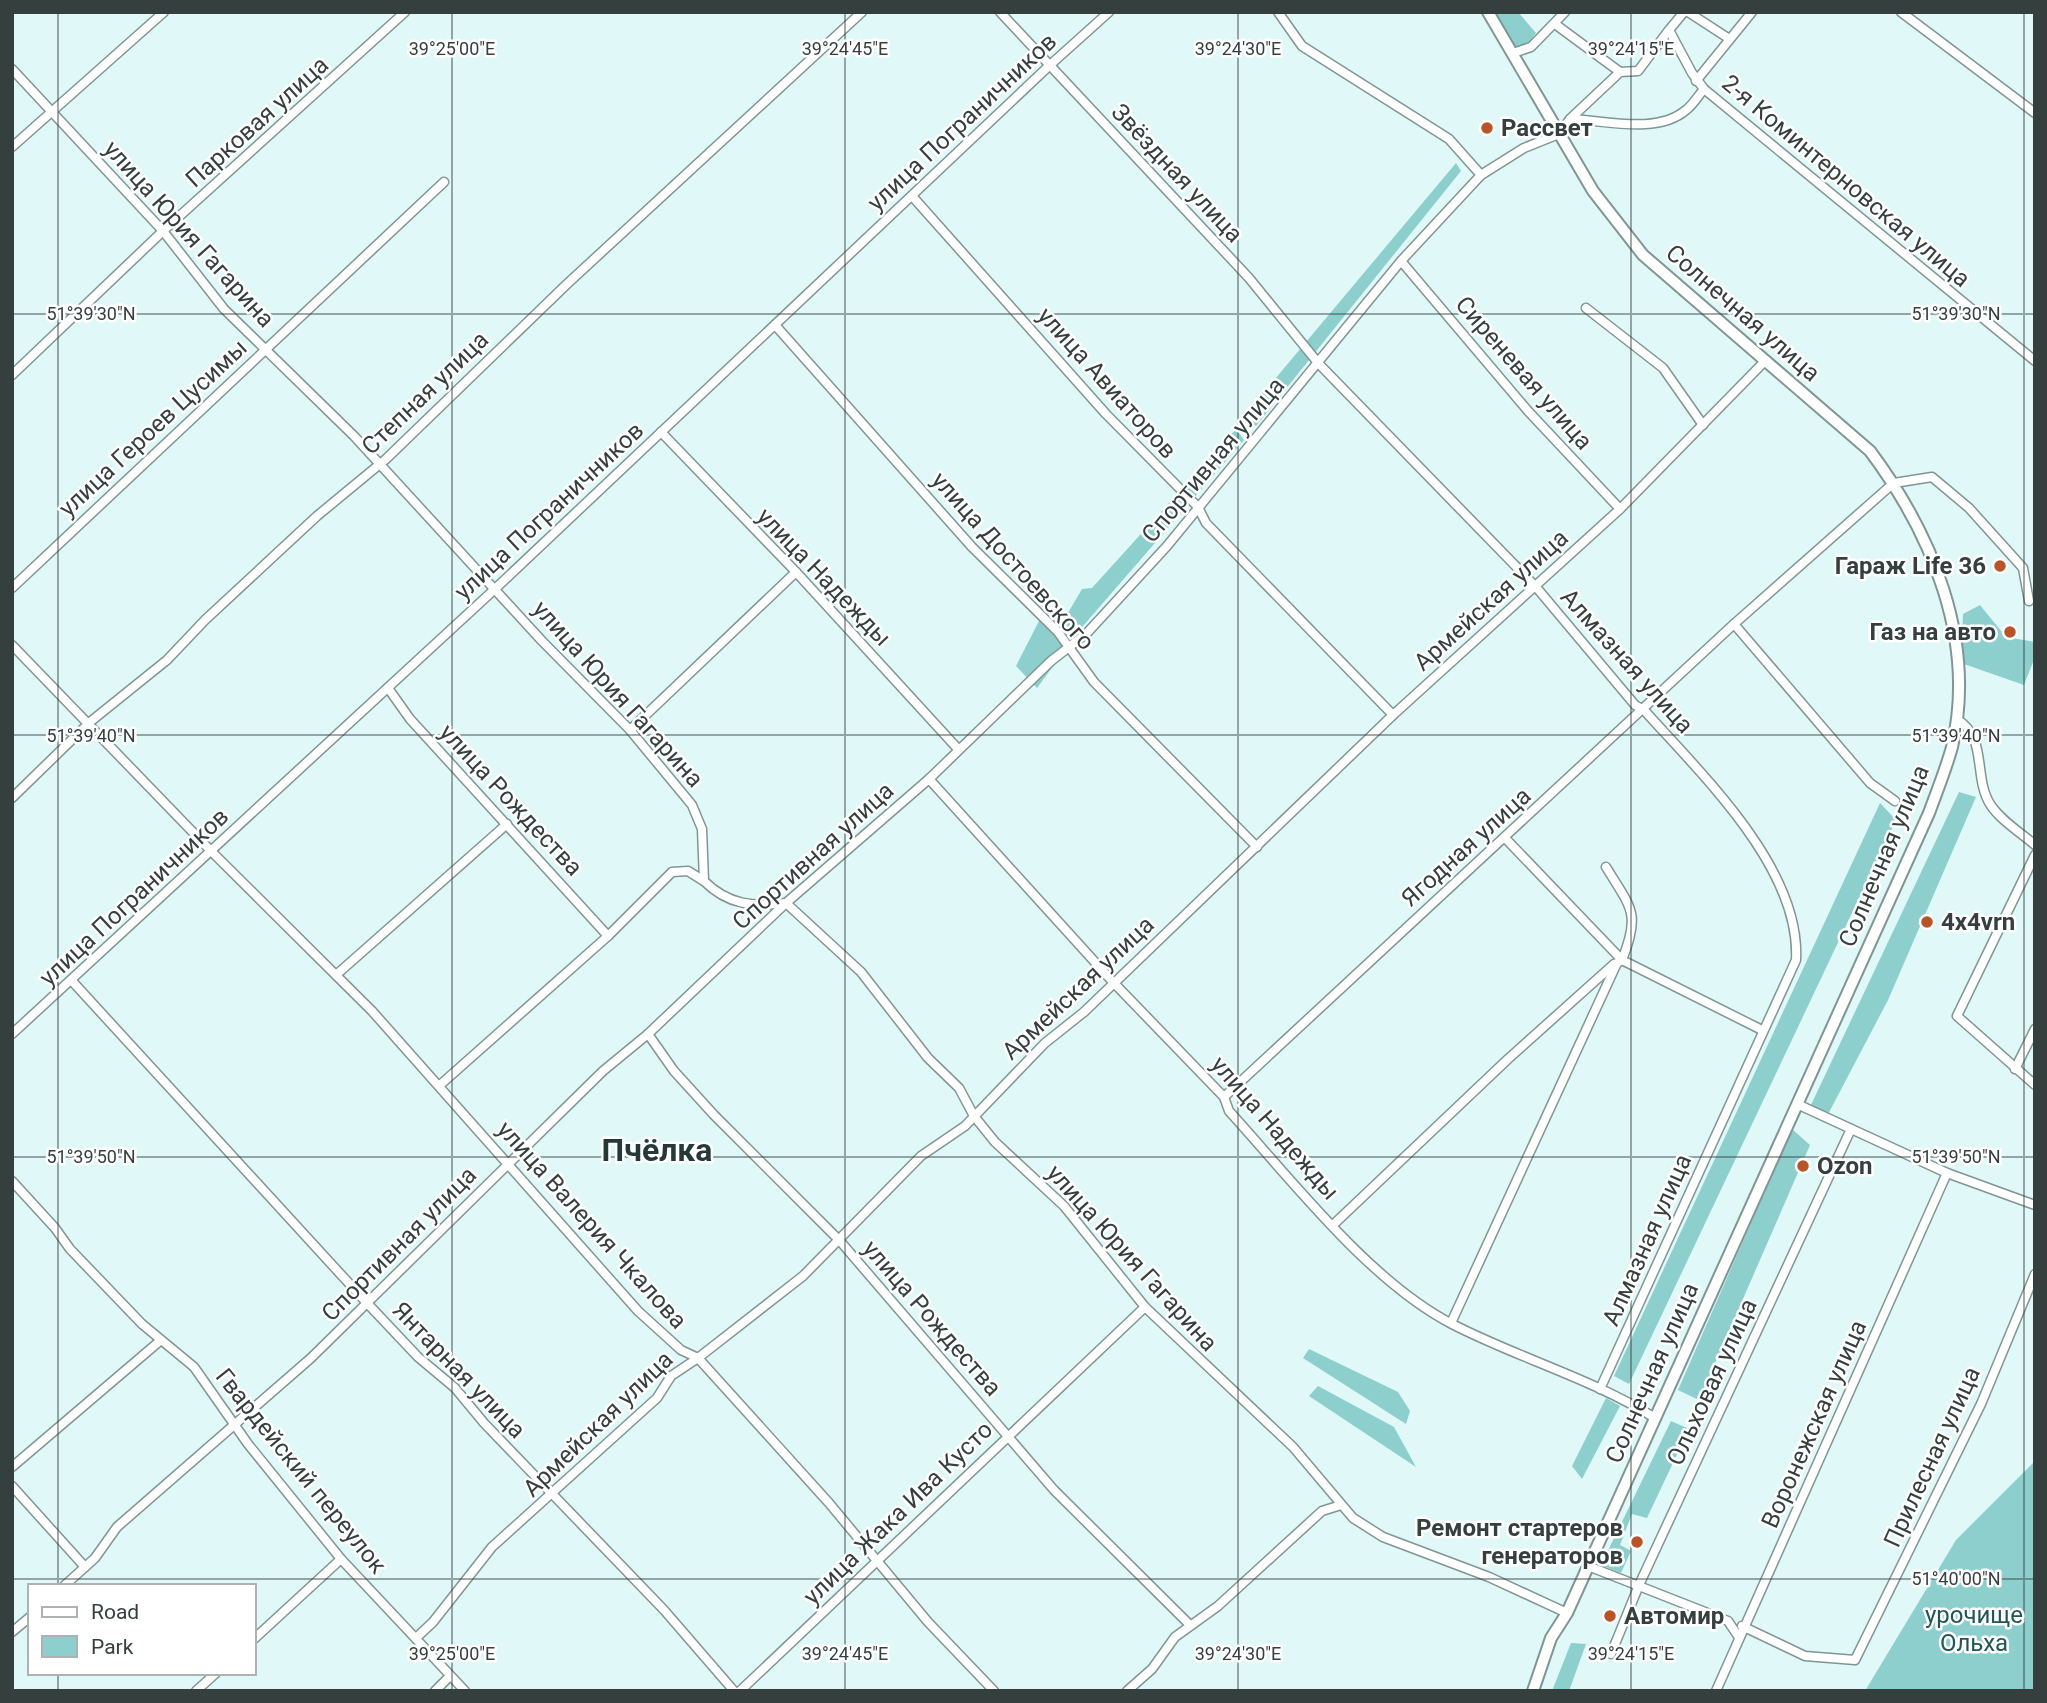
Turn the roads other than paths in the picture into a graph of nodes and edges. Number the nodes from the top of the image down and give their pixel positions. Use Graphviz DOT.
graph roads {
  1 [pos="164,12"];
  2 [pos="405,12"];
  3 [pos="862,12"];
  4 [pos="1000,12"];
  5 [pos="1109,12"];
  6 [pos="1278,12"];
  7 [pos="1488,12"];
  8 [pos="1565,12"];
  9 [pos="1686,12"];
  10 [pos="1752,12"];
  11 [pos="1901,12"];
  12 [pos="1555,24"];
  13 [pos="1670,30"];
  14 [pos="1728,38"];
  15 [pos="1513,53"];
  16 [pos="1050,65"];
  17 [pos="12,69"];
  18 [pos="1620,72"];
  19 [pos="1696,81"];
  20 [pos="1704,89"];
  21 [pos="53,110"];
  22 [pos="2035,113"];
  23 [pos="1570,119"];
  24 [pos="1559,134"];
  25 [pos="12,147"];
  26 [pos="1481,175"];
  27 [pos="444,181"];
  28 [pos="912,196"];
  29 [pos="163,232"];
  30 [pos="1401,261"];
  31 [pos="1586,308"];
  32 [pos="775,325"];
  33 [pos="265,348"];
  34 [pos="1766,360"];
  35 [pos="2035,361"];
  36 [pos="1319,364"];
  37 [pos="12,375"];
  38 [pos="1703,425"];
  39 [pos="661,432"];
  40 [pos="380,464"];
  41 [pos="1894,483"];
  42 [pos="1198,507"];
  43 [pos="1619,509"];
  44 [pos="796,572"];
  45 [pos="1536,587"];
  46 [pos="496,588"];
  47 [pos="12,589"];
  48 [pos="2029,601"];
  49 [pos="1734,624"];
  50 [pos="12,645"];
  51 [pos="1070,648"];
  52 [pos="388,688"];
  53 [pos="1644,710"];
  54 [pos="1393,715"];
  55 [pos="1956,719"];
  56 [pos="90,722"];
  57 [pos="630,730"];
  58 [pos="958,749"];
  59 [pos="929,779"];
  60 [pos="12,798"];
  61 [pos="1895,801"];
  62 [pos="507,824"];
  63 [pos="1505,838"];
  64 [pos="2035,845"];
  65 [pos="1257,847"];
  66 [pos="212,852"];
  67 [pos="2035,855"];
  68 [pos="1606,867"];
  69 [pos="704,881"];
  70 [pos="786,902"];
  71 [pos="608,936"];
  72 [pos="1620,961"];
  73 [pos="336,975"];
  74 [pos="72,981"];
  75 [pos="1113,982"];
  76 [pos="2035,1029"];
  77 [pos="1762,1030"];
  78 [pos="12,1034"];
  79 [pos="649,1034"];
  80 [pos="2015,1069"];
  81 [pos="440,1085"];
  82 [pos="2035,1085"];
  83 [pos="1224,1097"];
  84 [pos="1797,1104"];
  85 [pos="974,1116"];
  86 [pos="1851,1129"];
  87 [pos="508,1164"];
  88 [pos="1947,1173"];
  89 [pos="12,1181"];
  90 [pos="2035,1205"];
  91 [pos="1334,1224"];
  92 [pos="840,1241"];
  93 [pos="2035,1273"];
  94 [pos="367,1303"];
  95 [pos="1144,1307"];
  96 [pos="1451,1323"];
  97 [pos="161,1340"];
  98 [pos="698,1358"];
  99 [pos="1600,1389"];
  100 [pos="1655,1419"];
  101 [pos="234,1425"];
  102 [pos="1007,1434"];
  103 [pos="12,1467"];
  104 [pos="12,1486"];
  105 [pos="553,1495"];
  106 [pos="1341,1505"];
  107 [pos="341,1559"];
  108 [pos="876,1563"];
  109 [pos="1588,1566"];
  110 [pos="85,1567"];
  111 [pos="66,1584"];
  112 [pos="1639,1585"];
  113 [pos="1567,1613"];
  114 [pos="28,1619"];
  115 [pos="1190,1625"];
  116 [pos="1742,1626"];
  117 [pos="12,1632"];
  118 [pos="1738,1636"];
  119 [pos="256,1637"];
  120 [pos="416,1638"];
  121 [pos="1611,1654"];
  122 [pos="214,1675"];
  123 [pos="450,1676"];
  124 [pos="196,1691"];
  125 [pos="435,1691"];
  126 [pos="465,1691"];
  127 [pos="734,1691"];
  128 [pos="740,1691"];
  129 [pos="994,1691"];
  130 [pos="1127,1691"];
  131 [pos="1533,1691"];
  132 [pos="1716,1691"];
  1 -- 21 [label="street"];
  2 -- 29 [label="street, Парковая улица"];
  3 -- 40 [label="street, Степная улица"];
  4 -- 16 [label="street, Звёздная улица"];
  5 -- 16 [label="street, улица Пограничников"];
  6 -- 26 [label="street"];
  7 -- 15 [label="street, Солнечная улица"];
  8 -- 12 [label="street"];
  9 -- 13 [label="street"];
  9 -- 14 [label="street"];
  10 -- 14 [label="street"];
  11 -- 22 [label="street"];
  12 -- 15 [label="street"];
  12 -- 18 [label="street"];
  13 -- 18 [label="street"];
  13 -- 19 [label="street, 2-я Коминтерновская улица"];
  14 -- 19 [label="street"];
  15 -- 24 [label="street, Солнечная улица"];
  16 -- 28 [label="street, улица Пограничников"];
  16 -- 36 [label="street, Звёздная улица"];
  17 -- 21 [label="street, улица Юрия Гагарина"];
  18 -- 23 [label="street"];
  19 -- 20 [label="street, 2-я Коминтерновская улица"];
  20 -- 23 [label="street"];
  20 -- 35 [label="street, 2-я Коминтерновская улица"];
  21 -- 25 [label="street"];
  21 -- 29 [label="street, улица Юрия Гагарина"];
  23 -- 24 [label="street"];
  24 -- 26 [label="street, Спортивная улица"];
  24 -- 34 [label="street, Солнечная улица"];
  26 -- 30 [label="street, Спортивная улица"];
  27 -- 33 [label="street, улица Героев Цусимы"];
  28 -- 32 [label="street, улица Пограничников"];
  28 -- 42 [label="street, улица Авиаторов"];
  29 -- 33 [label="street, улица Юрия Гагарина"];
  29 -- 37 [label="street, Парковая улица"];
  30 -- 36 [label="street, Спортивная улица"];
  30 -- 43 [label="street, Сиреневая улица"];
  31 -- 38 [label="street"];
  32 -- 39 [label="street, улица Пограничников"];
  32 -- 51 [label="street, улица Достоевского"];
  33 -- 40 [label="street, улица Юрия Гагарина"];
  33 -- 47 [label="street, улица Героев Цусимы"];
  34 -- 38 [label="street, Армейская улица"];
  34 -- 41 [label="street, Солнечная улица"];
  36 -- 42 [label="street, Спортивная улица"];
  36 -- 45 [label="street, Алмазная улица"];
  38 -- 43 [label="street, Армейская улица"];
  39 -- 44 [label="street, улица Надежды"];
  39 -- 46 [label="street, улица Пограничников"];
  40 -- 46 [label="street, улица Юрия Гагарина"];
  40 -- 56 [label="street, Степная улица"];
  41 -- 48 [label="street"];
  41 -- 49 [label="street, Ягодная улица"];
  41 -- 55 [label="street, Солнечная улица"];
  42 -- 51 [label="street, Спортивная улица"];
  42 -- 54 [label="street, улица Авиаторов"];
  43 -- 45 [label="street, Армейская улица"];
  44 -- 57 [label="street"];
  44 -- 58 [label="street, улица Надежды"];
  45 -- 53 [label="street, Алмазная улица"];
  45 -- 54 [label="street, Армейская улица"];
  46 -- 52 [label="street, улица Пограничников"];
  46 -- 57 [label="street, улица Юрия Гагарина"];
  49 -- 53 [label="street, Ягодная улица"];
  49 -- 61 [label="street"];
  50 -- 56 [label="street, улица Валерия Чкалова"];
  51 -- 58 [label="street, Спортивная улица"];
  51 -- 65 [label="street, улица Достоевского"];
  52 -- 62 [label="street, улица Рождества"];
  52 -- 66 [label="street, улица Пограничников"];
  53 -- 63 [label="street, Ягодная улица"];
  53 -- 77 [label="street, Алмазная улица"];
  54 -- 65 [label="street, Армейская улица"];
  55 -- 64 [label="street"];
  55 -- 84 [label="street, Солнечная улица"];
  56 -- 60 [label="street, Степная улица"];
  56 -- 66 [label="street, улица Валерия Чкалова"];
  57 -- 69 [label="street, улица Юрия Гагарина"];
  58 -- 59 [label="street, Спортивная улица"];
  59 -- 70 [label="street, Спортивная улица"];
  59 -- 75 [label="street, улица Надежды"];
  62 -- 71 [label="street, улица Рождества"];
  62 -- 73 [label="street"];
  63 -- 72 [label="street"];
  63 -- 83 [label="street, Ягодная улица"];
  65 -- 75 [label="street, Армейская улица"];
  66 -- 73 [label="street, улица Валерия Чкалова"];
  66 -- 74 [label="street, улица Пограничников"];
  67 -- 80 [label="street"];
  68 -- 72 [label="street"];
  69 -- 70 [label="street"];
  69 -- 71 [label="street"];
  70 -- 79 [label="street, Спортивная улица"];
  70 -- 85 [label="street, улица Юрия Гагарина"];
  71 -- 81 [label="street"];
  72 -- 77 [label="street"];
  72 -- 91 [label="street"];
  72 -- 96 [label="street"];
  73 -- 81 [label="street, улица Валерия Чкалова"];
  74 -- 78 [label="street, улица Пограничников"];
  74 -- 94 [label="street, Янтарная улица"];
  75 -- 83 [label="street, улица Надежды"];
  75 -- 85 [label="street, Армейская улица"];
  76 -- 80 [label="street"];
  77 -- 99 [label="street, Алмазная улица"];
  79 -- 87 [label="street, Спортивная улица"];
  79 -- 92 [label="street, улица Рождества"];
  80 -- 82 [label="street"];
  81 -- 87 [label="street, улица Валерия Чкалова"];
  83 -- 91 [label="street, улица Надежды"];
  84 -- 86 [label="street"];
  84 -- 100 [label="street, Солнечная улица"];
  85 -- 92 [label="street, Армейская улица"];
  85 -- 95 [label="street, улица Юрия Гагарина"];
  86 -- 88 [label="street"];
  86 -- 112 [label="street, Ольховая улица"];
  87 -- 94 [label="street, Спортивная улица"];
  87 -- 98 [label="street, улица Валерия Чкалова"];
  88 -- 90 [label="street"];
  88 -- 116 [label="street, Воронежская улица"];
  89 -- 97 [label="street, Гвардейский переулок"];
  91 -- 96 [label="street, улица Надежды"];
  92 -- 98 [label="street, Армейская улица"];
  92 -- 102 [label="street, улица Рождества"];
  93 -- 116 [label="street, Прилесная улица"];
  94 -- 101 [label="street, Спортивная улица"];
  94 -- 105 [label="street, Янтарная улица"];
  95 -- 102 [label="street, улица Жака Ива Кусто"];
  95 -- 106 [label="street, улица Юрия Гагарина"];
  96 -- 99 [label="street, улица Надежды"];
  97 -- 101 [label="street, Гвардейский переулок"];
  97 -- 103 [label="street"];
  98 -- 105 [label="street, Армейская улица"];
  98 -- 108 [label="street, улица Валерия Чкалова"];
  99 -- 100 [label="street, улица Надежды"];
  100 -- 109 [label="street, Солнечная улица"];
  101 -- 107 [label="street, Гвардейский переулок"];
  101 -- 110 [label="street, Спортивная улица"];
  102 -- 108 [label="street, улица Жака Ива Кусто"];
  102 -- 115 [label="street, улица Рождества"];
  104 -- 110 [label="street"];
  105 -- 120 [label="street, Армейская улица"];
  105 -- 127 [label="street, Янтарная улица"];
  106 -- 113 [label="street, улица Юрия Гагарина"];
  106 -- 115 [label="street"];
  107 -- 119 [label="street"];
  107 -- 120 [label="street, Гвардейский переулок"];
  108 -- 128 [label="street, улица Жака Ива Кусто"];
  108 -- 129 [label="street, улица Валерия Чкалова"];
  109 -- 112 [label="street"];
  109 -- 113 [label="street, Солнечная улица"];
  110 -- 111 [label="street, Спортивная улица"];
  112 -- 118 [label="street"];
  112 -- 121 [label="street, Ольховая улица"];
  113 -- 131 [label="street, Солнечная улица"];
  114 -- 117 [label="street"];
  115 -- 130 [label="street"];
  116 -- 118 [label="street, Воронежская улица"];
  118 -- 132 [label="street, Воронежская улица"];
  120 -- 123 [label="street, Гвардейский переулок"];
  122 -- 124 [label="street"];
  123 -- 125 [label="street"];
  123 -- 126 [label="street, Гвардейский переулок"];
}
